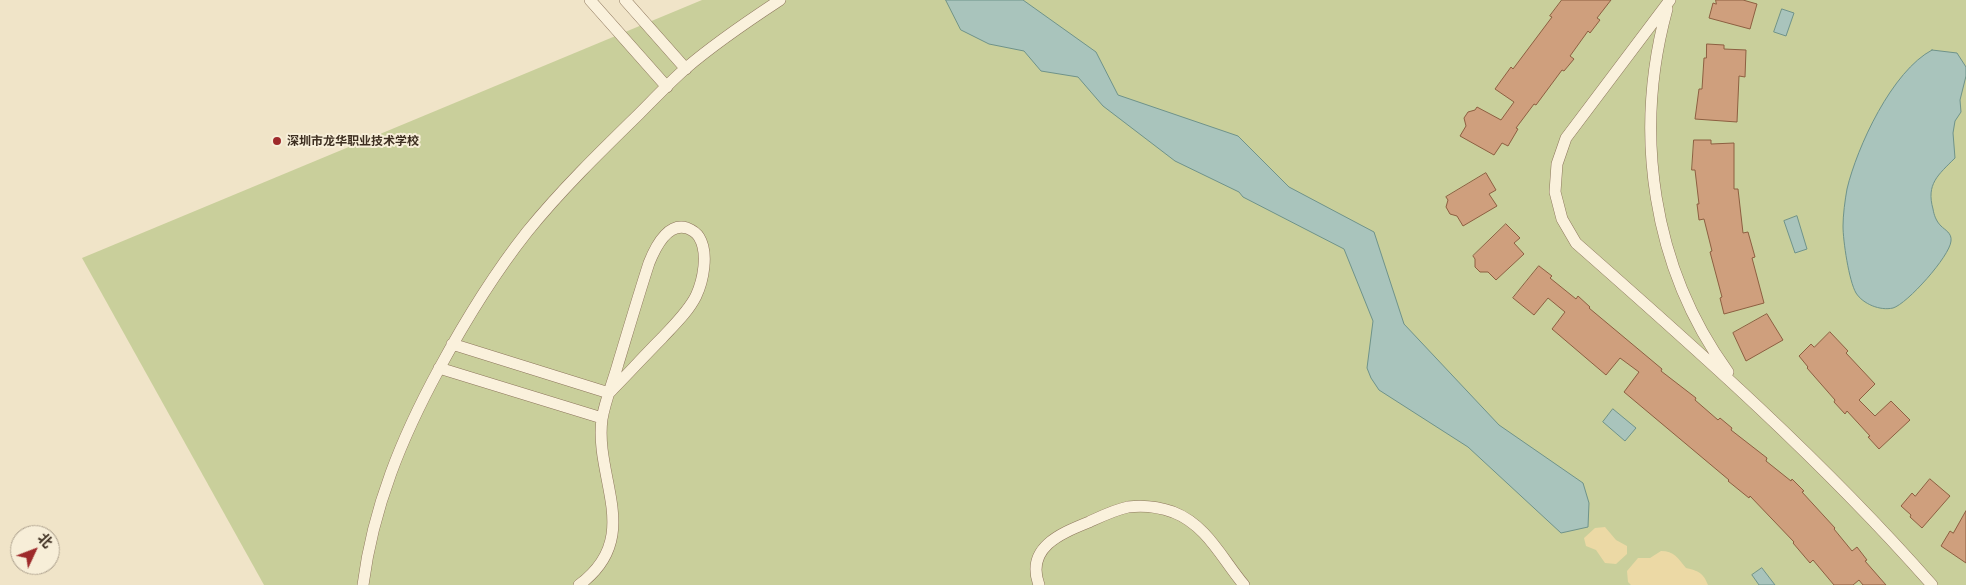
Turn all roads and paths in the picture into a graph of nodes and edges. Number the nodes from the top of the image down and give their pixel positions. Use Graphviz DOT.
graph roads {
  1 [pos="590,0"];
  2 [pos="626,0"];
  3 [pos="780,0"];
  4 [pos="1669,1"];
  5 [pos="686,69"];
  6 [pos="667,87"];
  7 [pos="452,344"];
  8 [pos="439,368"];
  9 [pos="1740,388"];
  10 [pos="609,393"];
  11 [pos="602,418"];
  12 [pos="363,585"];
  13 [pos="579,585"];
  14 [pos="1039,585"];
  15 [pos="1244,585"];
  16 [pos="1932,585"];
  1 -- 6 [label="street"];
  2 -- 5 [label="street"];
  3 -- 5 [label="street"];
  4 -- 9 [label="street"];
  4 -- 9 [label="street"];
  5 -- 6 [label="street"];
  6 -- 7 [label="street"];
  7 -- 8 [label="street"];
  7 -- 10 [label="street"];
  8 -- 11 [label="street"];
  8 -- 12 [label="street"];
  9 -- 16 [label="street"];
  10 -- 10 [label="street"];
  10 -- 11 [label="street"];
  11 -- 13 [label="street"];
  14 -- 15 [label="street"];
}
